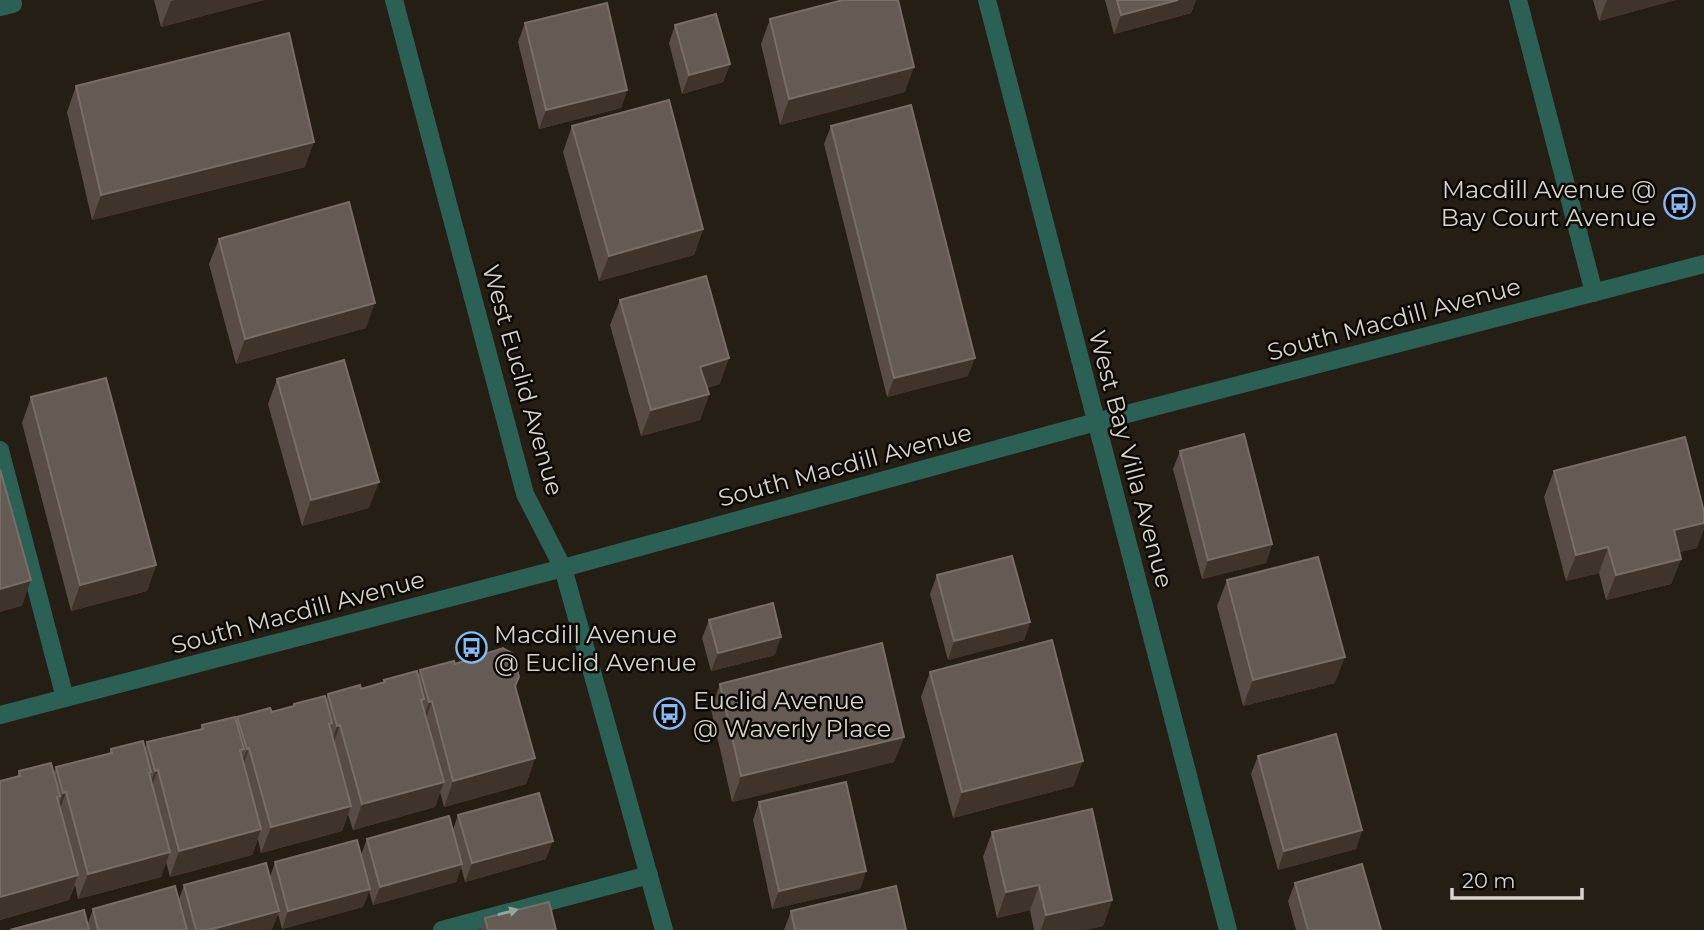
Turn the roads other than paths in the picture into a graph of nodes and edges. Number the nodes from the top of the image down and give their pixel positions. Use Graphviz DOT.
graph roads {
  1 [pos="394,0"];
  2 [pos="987,0"];
  3 [pos="1518,0"];
  4 [pos="1704,264"];
  5 [pos="1594,293"];
  6 [pos="1096,422"];
  7 [pos="0,450"];
  8 [pos="563,568"];
  9 [pos="65,698"];
  10 [pos="0,715"];
  11 [pos="649,875"];
  12 [pos="442,930"];
  13 [pos="664,930"];
  14 [pos="1228,930"];
  1 -- 8 [label="street, West Euclid Avenue"];
  2 -- 6 [label="street, West Bay Villa Avenue"];
  3 -- 5 [label="street"];
  4 -- 5 [label="street, South Macdill Avenue"];
  5 -- 6 [label="street, South Macdill Avenue"];
  6 -- 8 [label="street, South Macdill Avenue"];
  6 -- 14 [label="street, West Bay Villa Avenue"];
  7 -- 9 [label="street"];
  8 -- 9 [label="street, South Macdill Avenue"];
  8 -- 11 [label="street, West Euclid Avenue"];
  9 -- 10 [label="street, South Macdill Avenue"];
  12 -- 11 [label="street, one-way"];
  11 -- 13 [label="street, West Euclid Avenue"];
}
